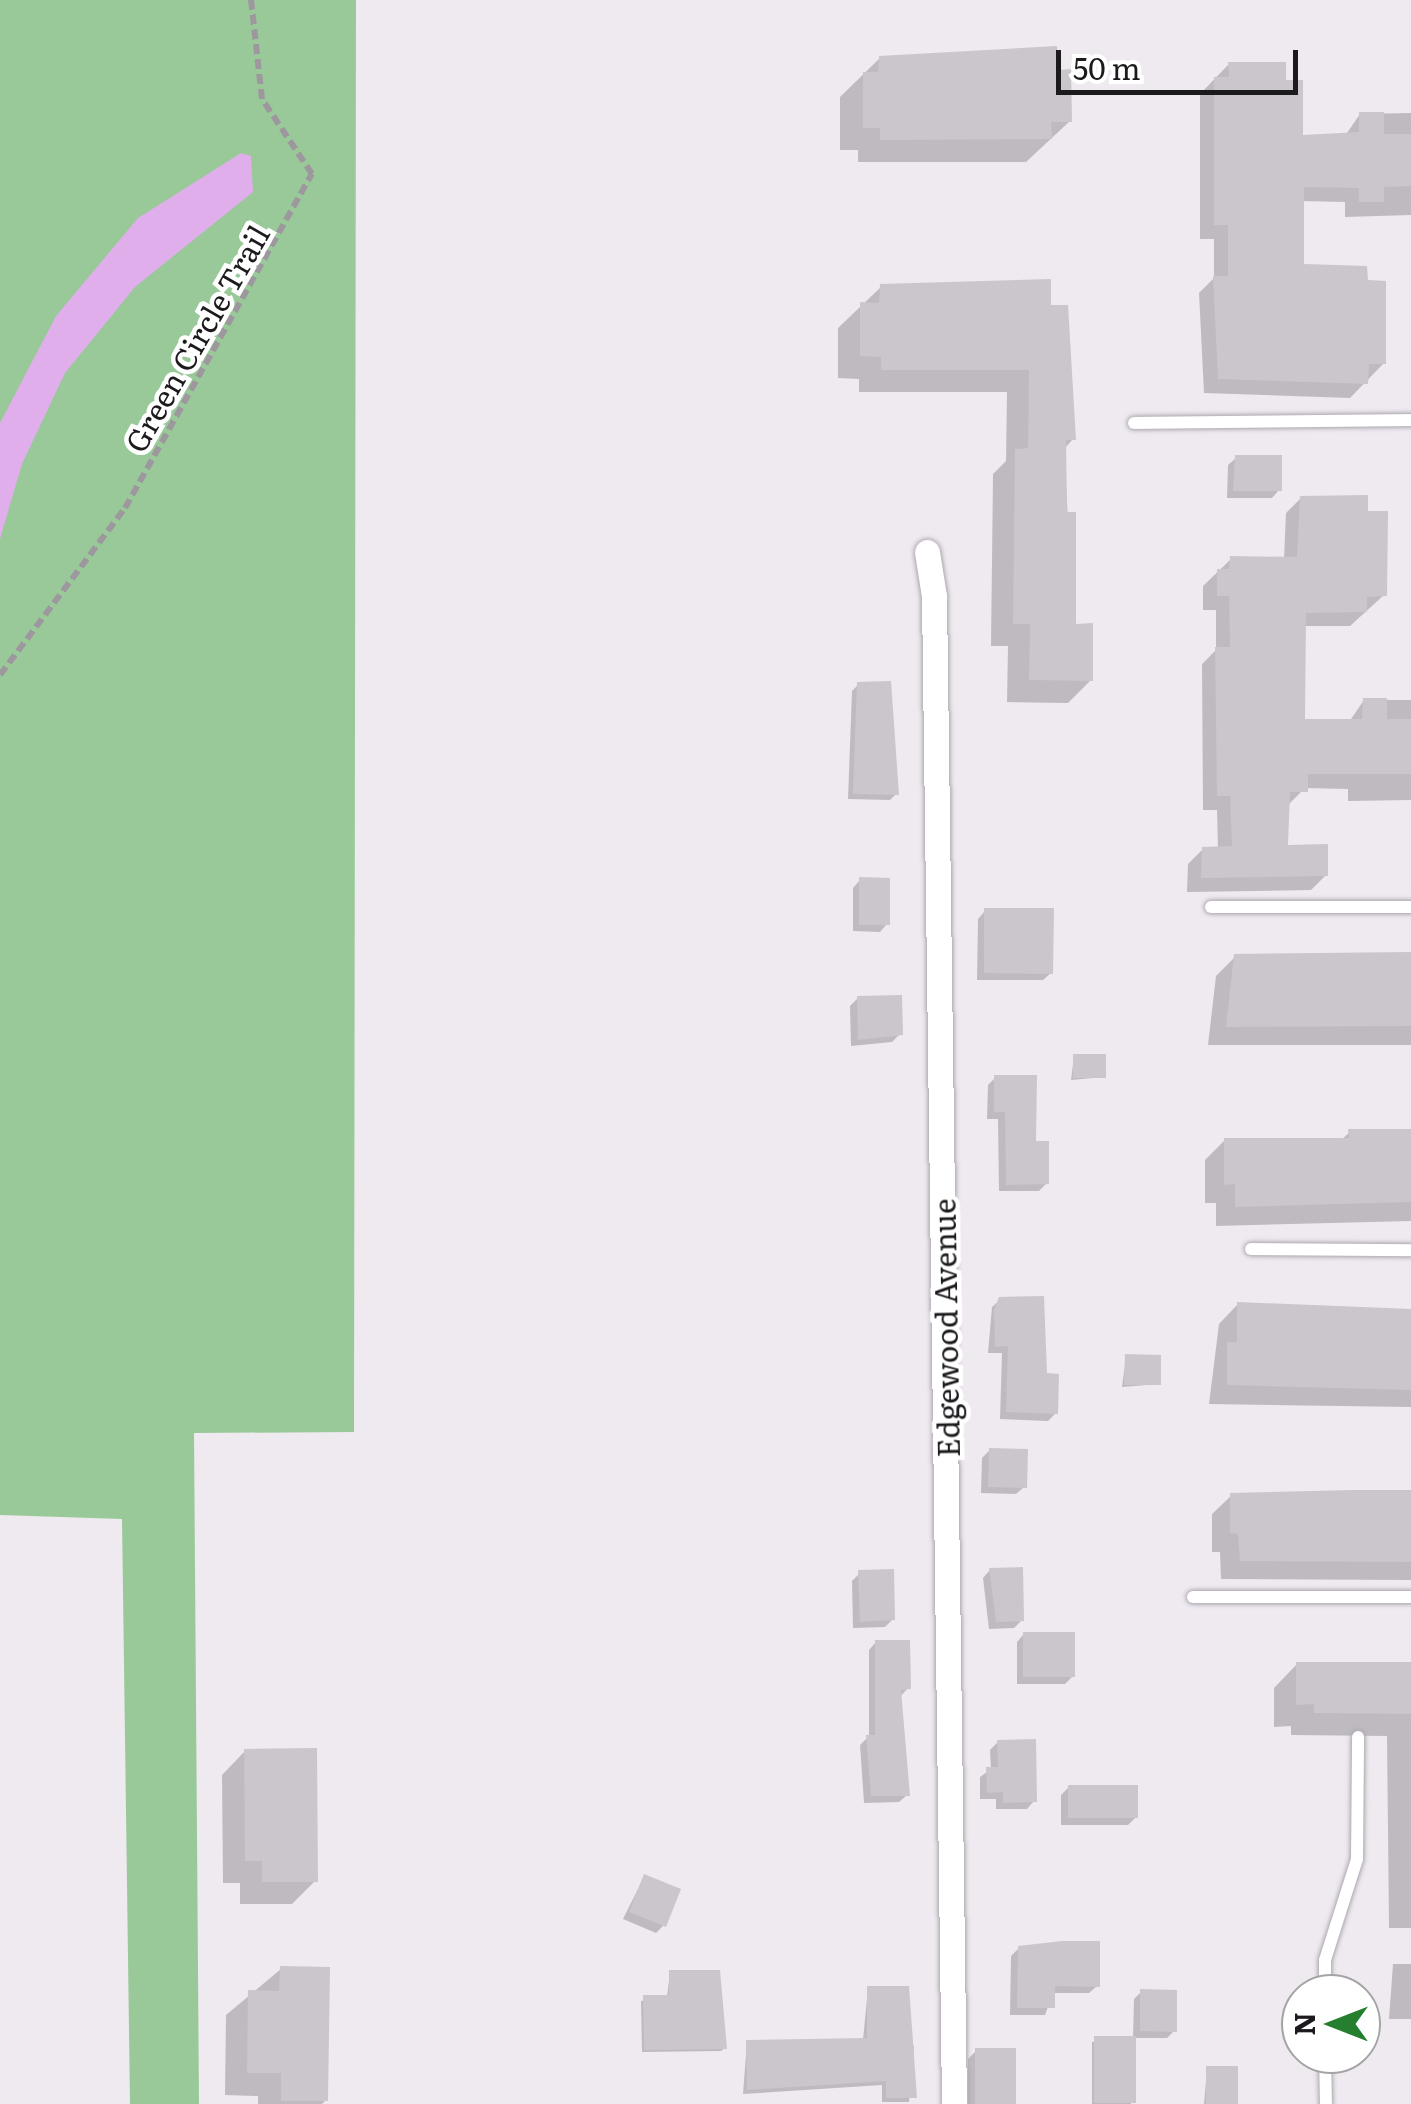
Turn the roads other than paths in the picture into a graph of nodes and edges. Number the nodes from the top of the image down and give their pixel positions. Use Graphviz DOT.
graph roads {
  1 [pos="1411,420"];
  2 [pos="1134,423"];
  3 [pos="928,552"];
  4 [pos="1411,906"];
  5 [pos="1211,907"];
  6 [pos="1251,1250"];
  7 [pos="1411,1250"];
  8 [pos="1194,1596"];
  9 [pos="1411,1596"];
  10 [pos="1358,1736"];
  11 [pos="1325,1974"];
  12 [pos="1326,2074"];
  13 [pos="954,2104"];
  14 [pos="1326,2104"];
  1 -- 2 [label="lane"];
  3 -- 13 [label="street, Edgewood Avenue"];
  4 -- 5 [label="lane"];
  6 -- 7 [label="lane"];
  8 -- 9 [label="lane"];
  10 -- 11 [label="lane"];
  12 -- 14 [label="lane"];
}
